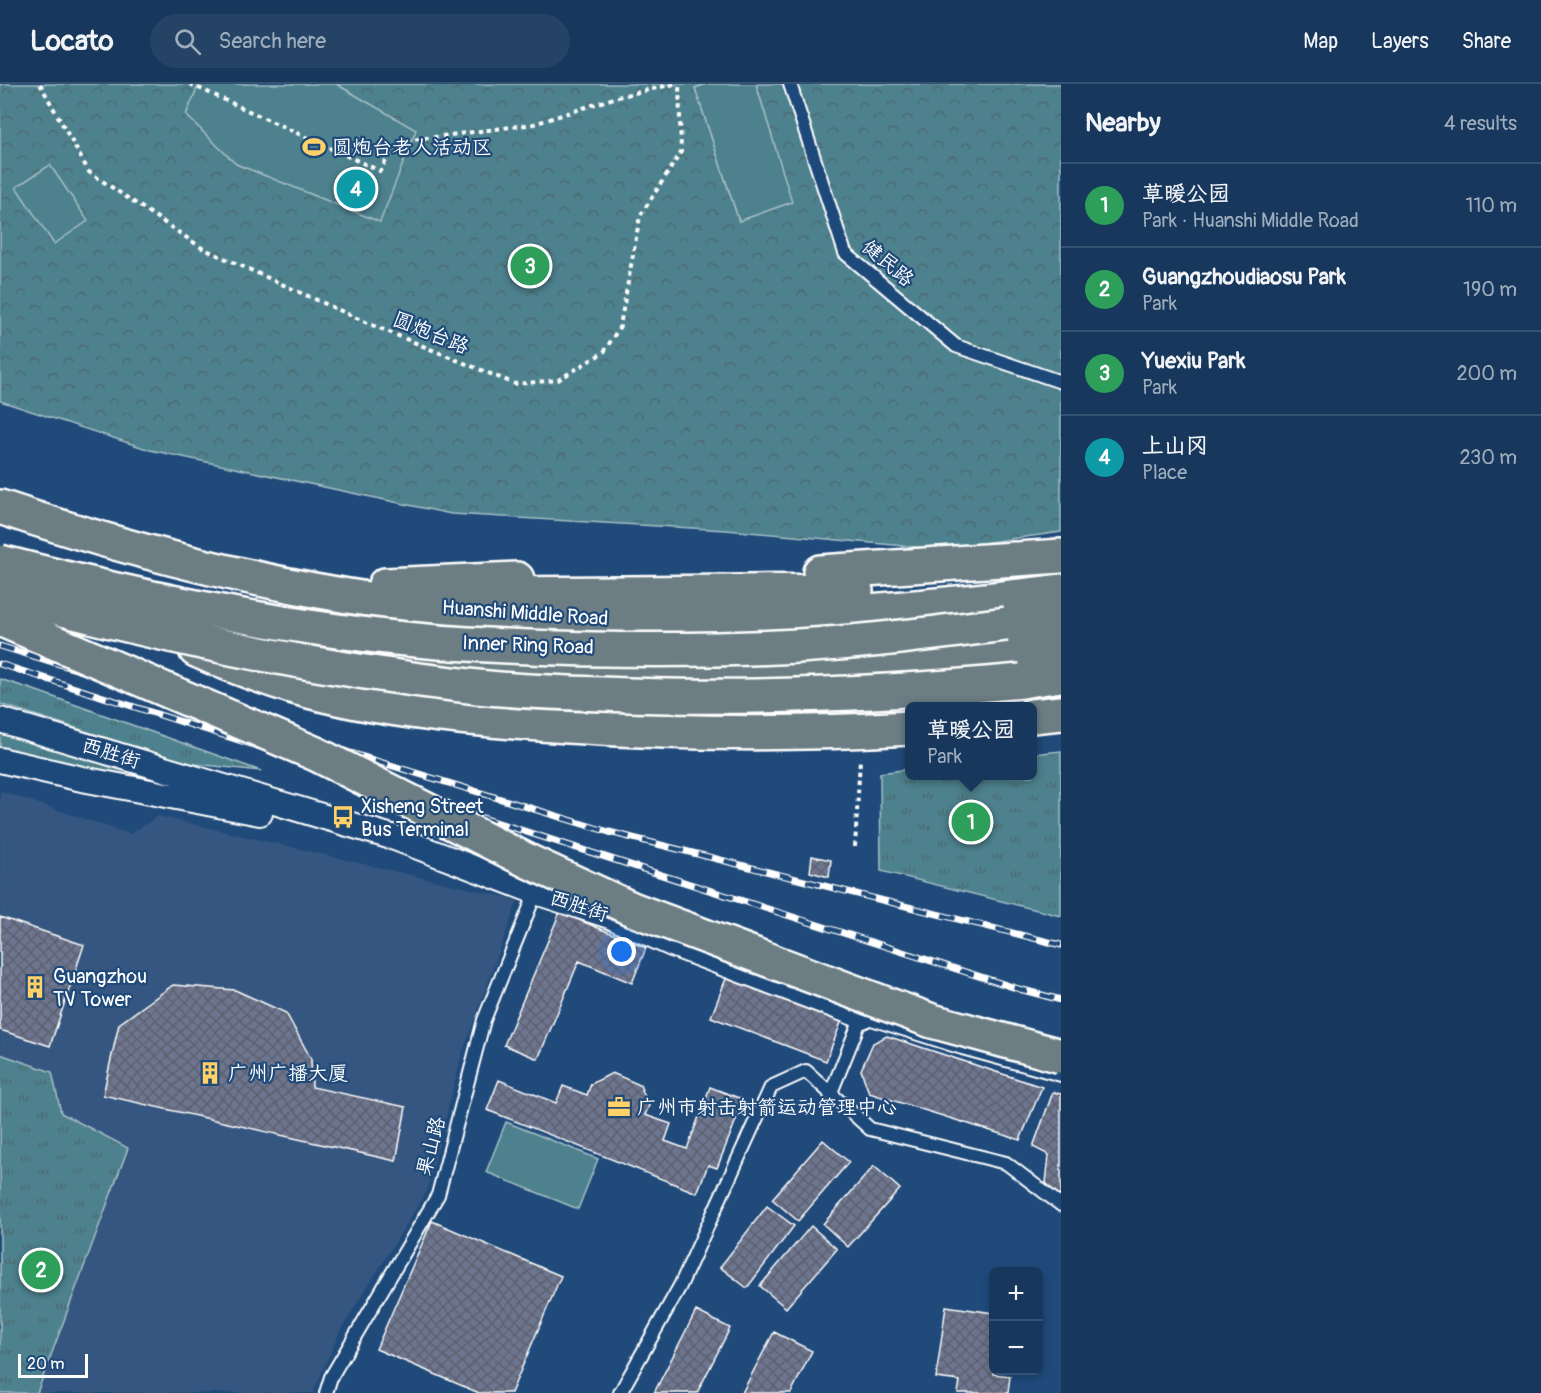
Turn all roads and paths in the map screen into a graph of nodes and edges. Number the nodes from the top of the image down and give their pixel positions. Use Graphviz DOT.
graph roads {
  1 [pos="40,84"];
  2 [pos="674,84"];
  3 [pos="679,84"];
  4 [pos="790,84"];
  5 [pos="193,85"];
  6 [pos="1061,382"];
  7 [pos="0,507"];
  8 [pos="0,553"];
  9 [pos="1061,556"];
  10 [pos="0,562"];
  11 [pos="1061,576"];
  12 [pos="294,586"];
  13 [pos="99,587"];
  14 [pos="1061,591"];
  15 [pos="0,592"];
  16 [pos="1061,616"];
  17 [pos="0,619"];
  18 [pos="1061,648"];
  19 [pos="1061,676"];
  20 [pos="293,687"];
  21 [pos="1061,713"];
  22 [pos="1037,716"];
  23 [pos="0,720"];
  24 [pos="905,728"];
  25 [pos="861,731"];
  26 [pos="0,760"];
  27 [pos="395,838"];
  28 [pos="855,847"];
  29 [pos="536,892"];
  30 [pos="862,1016"];
  31 [pos="1061,1056"];
  32 [pos="1061,1075"];
  33 [pos="831,1095"];
  34 [pos="1061,1205"];
  35 [pos="326,1393"];
  36 [pos="620,1393"];
  1 -- 3 [label="path, 圆炮台路"];
  2 -- 5 [label="path"];
  4 -- 6 [label="lane, 健民路"];
  7 -- 12 [label="highway, Huanshi Middle Road"];
  8 -- 13 [label="highway"];
  9 -- 12 [label="highway"];
  10 -- 16 [label="highway, Inner Ring Road, bridge"];
  11 -- 12 [label="highway"];
  12 -- 14 [label="highway, Huanshi Middle Road"];
  13 -- 18 [label="highway"];
  13 -- 20 [label="highway"];
  15 -- 19 [label="highway, bridge"];
  15 -- 20 [label="highway"];
  17 -- 31 [label="highway, bridge"];
  20 -- 25 [label="highway"];
  21 -- 22 [label="highway"];
  23 -- 27 [label="street, 西胜街"];
  24 -- 25 [label="highway"];
  25 -- 28 [label="path"];
  26 -- 27 [label="street, 西胜街"];
  27 -- 29 [label="street, 西胜街"];
  29 -- 30 [label="street, 西胜街"];
  29 -- 35 [label="lane, 果山路"];
  30 -- 32 [label="lane"];
  30 -- 33 [label="lane"];
  33 -- 34 [label="lane"];
  33 -- 36 [label="lane"];
}
